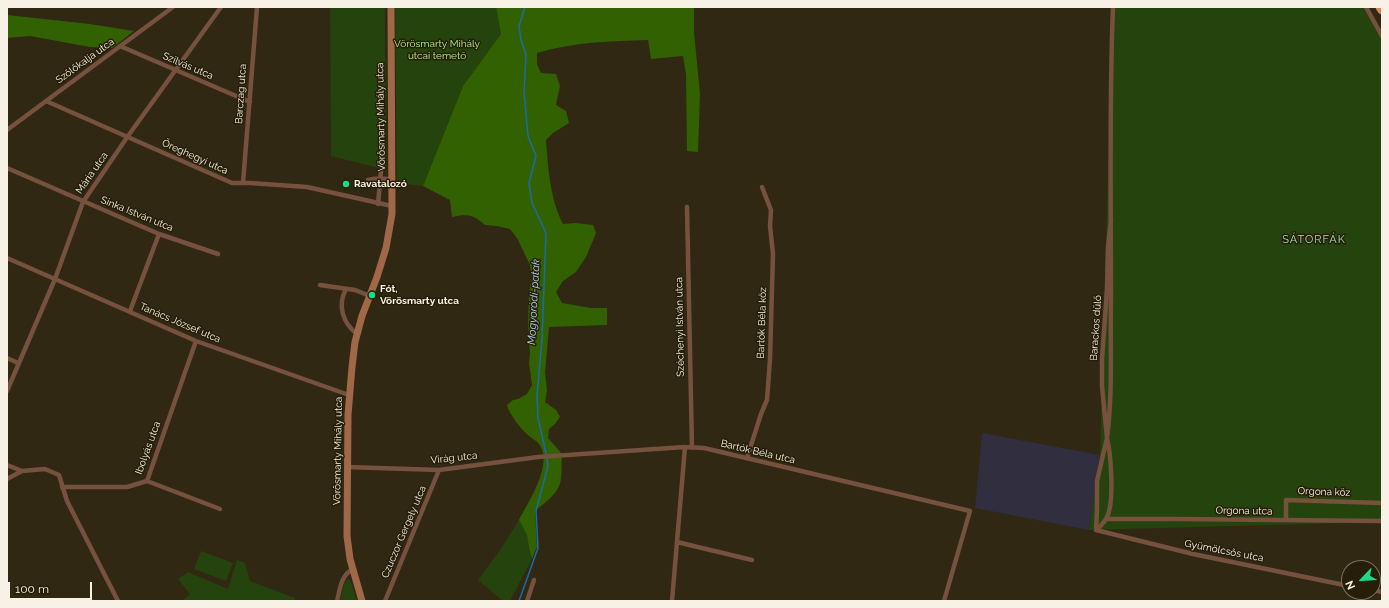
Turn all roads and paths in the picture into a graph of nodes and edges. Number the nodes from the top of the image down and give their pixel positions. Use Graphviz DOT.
graph roads {
  1 [pos="173,7"];
  2 [pos="221,7"];
  3 [pos="257,7"];
  4 [pos="391,7"];
  5 [pos="1113,7"];
  6 [pos="1366,7"];
  7 [pos="1380,7"];
  8 [pos="1382,10"];
  9 [pos="1382,36"];
  10 [pos="120,46"];
  11 [pos="175,71"];
  12 [pos="46,101"];
  13 [pos="250,102"];
  14 [pos="7,130"];
  15 [pos="128,136"];
  16 [pos="7,168"];
  17 [pos="381,171"];
  18 [pos="380,178"];
  19 [pos="392,179"];
  20 [pos="368,180"];
  21 [pos="243,183"];
  22 [pos="762,187"];
  23 [pos="83,202"];
  24 [pos="378,204"];
  25 [pos="392,206"];
  26 [pos="686,207"];
  27 [pos="1111,219"];
  28 [pos="159,234"];
  29 [pos="218,254"];
  30 [pos="7,258"];
  31 [pos="55,279"];
  32 [pos="320,285"];
  33 [pos="346,289"];
  34 [pos="370,296"];
  35 [pos="130,311"];
  36 [pos="357,334"];
  37 [pos="196,341"];
  38 [pos="7,358"];
  39 [pos="18,363"];
  40 [pos="7,391"];
  41 [pos="349,395"];
  42 [pos="1107,438"];
  43 [pos="685,447"];
  44 [pos="692,448"];
  45 [pos="538,457"];
  46 [pos="747,458"];
  47 [pos="7,465"];
  48 [pos="347,467"];
  49 [pos="439,470"];
  50 [pos="22,471"];
  51 [pos="7,479"];
  52 [pos="147,481"];
  53 [pos="62,487"];
  54 [pos="1382,503"];
  55 [pos="220,509"];
  56 [pos="1106,519"];
  57 [pos="1286,520"];
  58 [pos="1382,521"];
  59 [pos="1096,530"];
  60 [pos="677,542"];
  61 [pos="752,560"];
  62 [pos="353,569"];
  63 [pos="534,580"];
  64 [pos="1341,584"];
  65 [pos="118,601"];
  66 [pos="337,601"];
  67 [pos="362,601"];
  68 [pos="385,601"];
  69 [pos="527,601"];
  70 [pos="672,601"];
  71 [pos="944,601"];
  1 -- 10 [label="street, Szőlőkalja utca"];
  2 -- 11 [label="street, Mária utca"];
  3 -- 13 [label="street, Barczag utca"];
  4 -- 19 [label="main road, Vörösmarty Mihály utca"];
  5 -- 27 [label="street, Barackos dűlő"];
  6 -- 9 [label="street"];
  7 -- 8 [label="highway"];
  10 -- 11 [label="street, Szilvás utca"];
  10 -- 12 [label="street, Szőlőkalja utca"];
  11 -- 13 [label="street, Szilvás utca"];
  11 -- 15 [label="street, Mária utca"];
  12 -- 14 [label="street, Szőlőkalja utca"];
  12 -- 15 [label="street, Öreghegyi utca"];
  13 -- 21 [label="street, Barczag utca"];
  15 -- 21 [label="street, Öreghegyi utca"];
  15 -- 23 [label="street, Mária utca"];
  16 -- 23 [label="street, Sinka István utca"];
  17 -- 18 [label="street"];
  18 -- 19 [label="street"];
  18 -- 20 [label="street"];
  18 -- 24 [label="street"];
  19 -- 25 [label="main road, Vörösmarty Mihály utca"];
  21 -- 24 [label="street, Öreghegyi utca"];
  22 -- 46 [label="street, Bartók Béla köz"];
  23 -- 28 [label="street, Sinka István utca"];
  23 -- 31 [label="street, Mária utca"];
  24 -- 25 [label="street, Öreghegyi utca"];
  25 -- 34 [label="main road, Vörösmarty Mihály utca"];
  26 -- 44 [label="street, Széchenyi István utca"];
  27 -- 42 [label="street, Barackos dűlő"];
  27 -- 42 [label="street, Barackos dűlő"];
  28 -- 29 [label="street, Sinka István utca"];
  28 -- 35 [label="street"];
  30 -- 31 [label="street, Tanács József utca"];
  31 -- 35 [label="street, Tanács József utca"];
  31 -- 39 [label="street, Mária utca"];
  32 -- 33 [label="street"];
  33 -- 34 [label="street"];
  33 -- 36 [label="street"];
  34 -- 36 [label="main road, Vörösmarty Mihály utca"];
  35 -- 37 [label="street, Tanács József utca"];
  36 -- 41 [label="main road, Vörösmarty Mihály utca"];
  37 -- 41 [label="street, Tanács József utca"];
  37 -- 52 [label="street, Ibolyás utca"];
  38 -- 39 [label="street"];
  39 -- 40 [label="street, Mária utca"];
  41 -- 48 [label="main road, Vörösmarty Mihály utca"];
  42 -- 56 [label="street, Barackos dűlő"];
  42 -- 59 [label="street, Barackos dűlő"];
  43 -- 44 [label="street, Bartók Béla utca"];
  43 -- 45 [label="street, Bartók Béla utca"];
  43 -- 60 [label="street"];
  44 -- 46 [label="street, Bartók Béla utca"];
  45 -- 49 [label="street, Virág utca"];
  46 -- 71 [label="street, Bartók Béla utca"];
  47 -- 50 [label="street"];
  48 -- 49 [label="street, Virág utca"];
  48 -- 62 [label="main road, Vörösmarty Mihály utca"];
  49 -- 68 [label="street, Czuczor Gergely utca"];
  50 -- 51 [label="street"];
  50 -- 53 [label="street"];
  52 -- 53 [label="street, Ibolyás utca"];
  52 -- 55 [label="street"];
  53 -- 65 [label="street"];
  54 -- 57 [label="street, Orgona köz"];
  56 -- 57 [label="street, Orgona utca"];
  56 -- 59 [label="street"];
  57 -- 58 [label="street, Orgona utca"];
  59 -- 64 [label="street, Gyümölcsös utca"];
  60 -- 61 [label="street"];
  60 -- 70 [label="street"];
  62 -- 66 [label="street"];
  62 -- 67 [label="main road, Vörösmarty Mihály utca"];
  63 -- 69 [label="street"];
}
